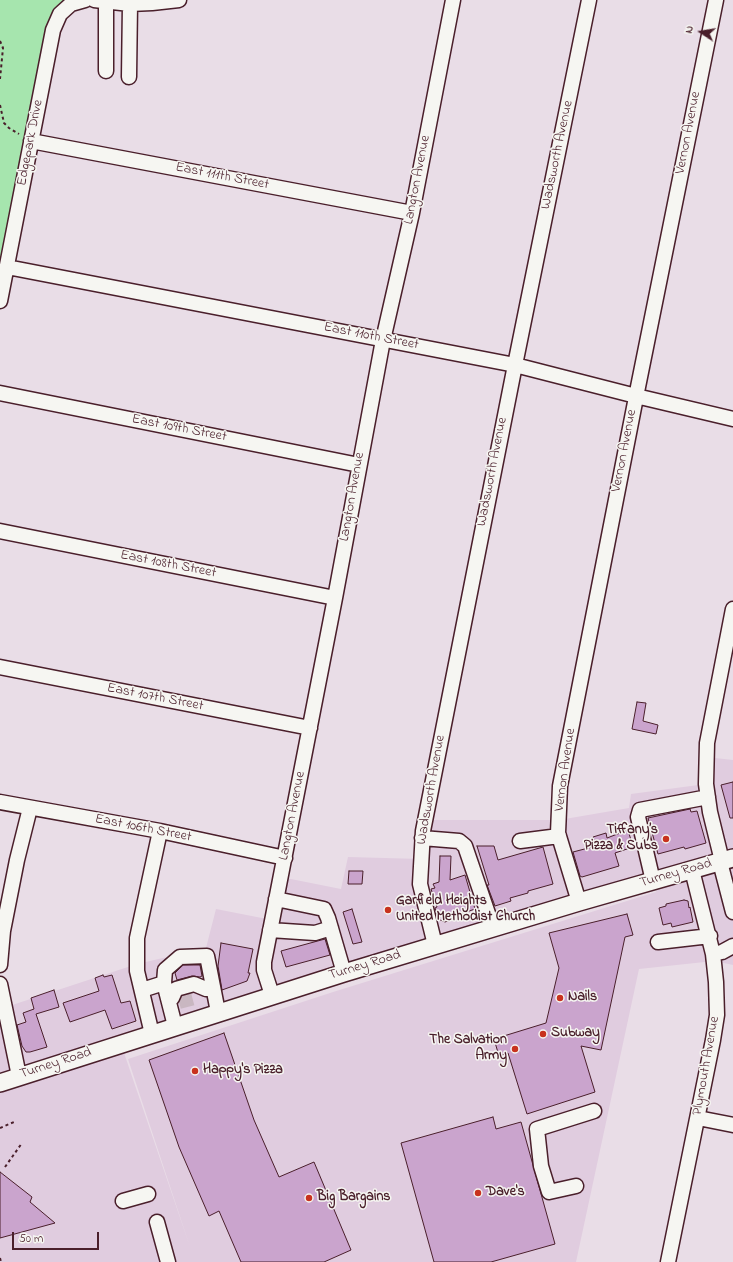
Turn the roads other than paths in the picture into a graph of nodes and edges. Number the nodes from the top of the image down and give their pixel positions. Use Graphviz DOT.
graph roads {
  1 [pos="85,0"];
  2 [pos="179,0"];
  3 [pos="453,0"];
  4 [pos="589,0"];
  5 [pos="716,0"];
  6 [pos="100,1"];
  7 [pos="130,4"];
  8 [pos="106,71"];
  9 [pos="129,77"];
  10 [pos="32,139"];
  11 [pos="412,213"];
  12 [pos="7,267"];
  13 [pos="0,301"];
  14 [pos="383,340"];
  15 [pos="515,365"];
  16 [pos="0,393"];
  17 [pos="636,396"];
  18 [pos="733,419"];
  19 [pos="359,465"];
  20 [pos="0,531"];
  21 [pos="335,598"];
  22 [pos="733,609"];
  23 [pos="0,667"];
  24 [pos="310,728"];
  25 [pos="708,797"];
  26 [pos="0,802"];
  27 [pos="30,808"];
  28 [pos="160,831"];
  29 [pos="559,836"];
  30 [pos="422,838"];
  31 [pos="520,840"];
  32 [pos="284,858"];
  33 [pos="725,860"];
  34 [pos="692,870"];
  35 [pos="654,881"];
  36 [pos="276,899"];
  37 [pos="579,902"];
  38 [pos="733,912"];
  39 [pos="331,928"];
  40 [pos="493,928"];
  41 [pos="270,930"];
  42 [pos="710,936"];
  43 [pos="658,942"];
  44 [pos="435,945"];
  45 [pos="733,946"];
  46 [pos="713,954"];
  47 [pos="0,965"];
  48 [pos="344,972"];
  49 [pos="164,983"];
  50 [pos="0,984"];
  51 [pos="142,990"];
  52 [pos="206,991"];
  53 [pos="272,995"];
  54 [pos="173,1000"];
  55 [pos="218,1012"];
  56 [pos="175,1026"];
  57 [pos="152,1034"];
  58 [pos="19,1076"];
  59 [pos="0,1082"];
  60 [pos="594,1111"];
  61 [pos="698,1118"];
  62 [pos="733,1125"];
  63 [pos="576,1186"];
  64 [pos="148,1194"];
  65 [pos="123,1201"];
  66 [pos="157,1222"];
  67 [pos="168,1262"];
  68 [pos="668,1262"];
  1 -- 10 [label="street, Edgepark Drive"];
  2 -- 7 [label="street"];
  3 -- 11 [label="street, Langton Avenue"];
  4 -- 15 [label="street, Wadsworth Avenue"];
  5 -- 17 [label="street, Vernon Avenue"];
  6 -- 7 [label="street"];
  6 -- 8 [label="street"];
  7 -- 9 [label="street"];
  10 -- 11 [label="street, East 111th Street"];
  10 -- 12 [label="street, Edgepark Drive"];
  11 -- 14 [label="street, Langton Avenue"];
  12 -- 13 [label="street, Edgepark Drive"];
  12 -- 14 [label="street, East 110th Street"];
  14 -- 15 [label="street, East 110th Street"];
  14 -- 19 [label="street, Langton Avenue"];
  15 -- 17 [label="street, East 110th Street"];
  15 -- 30 [label="street, Wadsworth Avenue"];
  16 -- 19 [label="street, East 109th Street"];
  17 -- 18 [label="street, East 110th Street"];
  17 -- 29 [label="street, Vernon Avenue"];
  19 -- 21 [label="street, Langton Avenue"];
  20 -- 21 [label="street, East 108th Street"];
  21 -- 24 [label="street, Langton Avenue"];
  22 -- 25 [label="street"];
  23 -- 24 [label="street, East 107th Street"];
  24 -- 32 [label="street, Langton Avenue"];
  25 -- 33 [label="street"];
  25 -- 35 [label="street"];
  26 -- 27 [label="street, East 106th Street"];
  27 -- 28 [label="street, East 106th Street"];
  27 -- 47 [label="street"];
  28 -- 32 [label="street, East 106th Street"];
  28 -- 51 [label="street"];
  29 -- 31 [label="street"];
  29 -- 37 [label="street, Vernon Avenue"];
  30 -- 40 [label="street"];
  30 -- 44 [label="street, Wadsworth Avenue"];
  32 -- 36 [label="street, Langton Avenue"];
  33 -- 34 [label="main road, Turney Road"];
  33 -- 38 [label="street"];
  34 -- 35 [label="main road, Turney Road"];
  34 -- 42 [label="street, Plymouth Avenue"];
  35 -- 37 [label="main road, Turney Road"];
  36 -- 39 [label="street"];
  36 -- 41 [label="street, Langton Avenue"];
  37 -- 40 [label="main road, Turney Road"];
  39 -- 41 [label="street"];
  39 -- 48 [label="street"];
  40 -- 44 [label="main road, Turney Road"];
  41 -- 53 [label="street, Langton Avenue"];
  42 -- 43 [label="street"];
  42 -- 46 [label="street, Plymouth Avenue"];
  44 -- 48 [label="main road, Turney Road"];
  45 -- 46 [label="street"];
  46 -- 61 [label="street, Plymouth Avenue"];
  48 -- 53 [label="main road, Turney Road"];
  49 -- 51 [label="street"];
  49 -- 52 [label="street"];
  49 -- 54 [label="street"];
  50 -- 58 [label="street"];
  51 -- 57 [label="street"];
  52 -- 54 [label="street"];
  52 -- 55 [label="street"];
  53 -- 55 [label="main road, Turney Road"];
  54 -- 56 [label="street"];
  55 -- 56 [label="main road, Turney Road"];
  56 -- 57 [label="main road, Turney Road"];
  57 -- 58 [label="main road, Turney Road"];
  58 -- 59 [label="main road, Turney Road"];
  60 -- 63 [label="street"];
  61 -- 62 [label="street"];
  61 -- 68 [label="street, Plymouth Avenue"];
  64 -- 65 [label="street"];
  66 -- 67 [label="street"];
}
